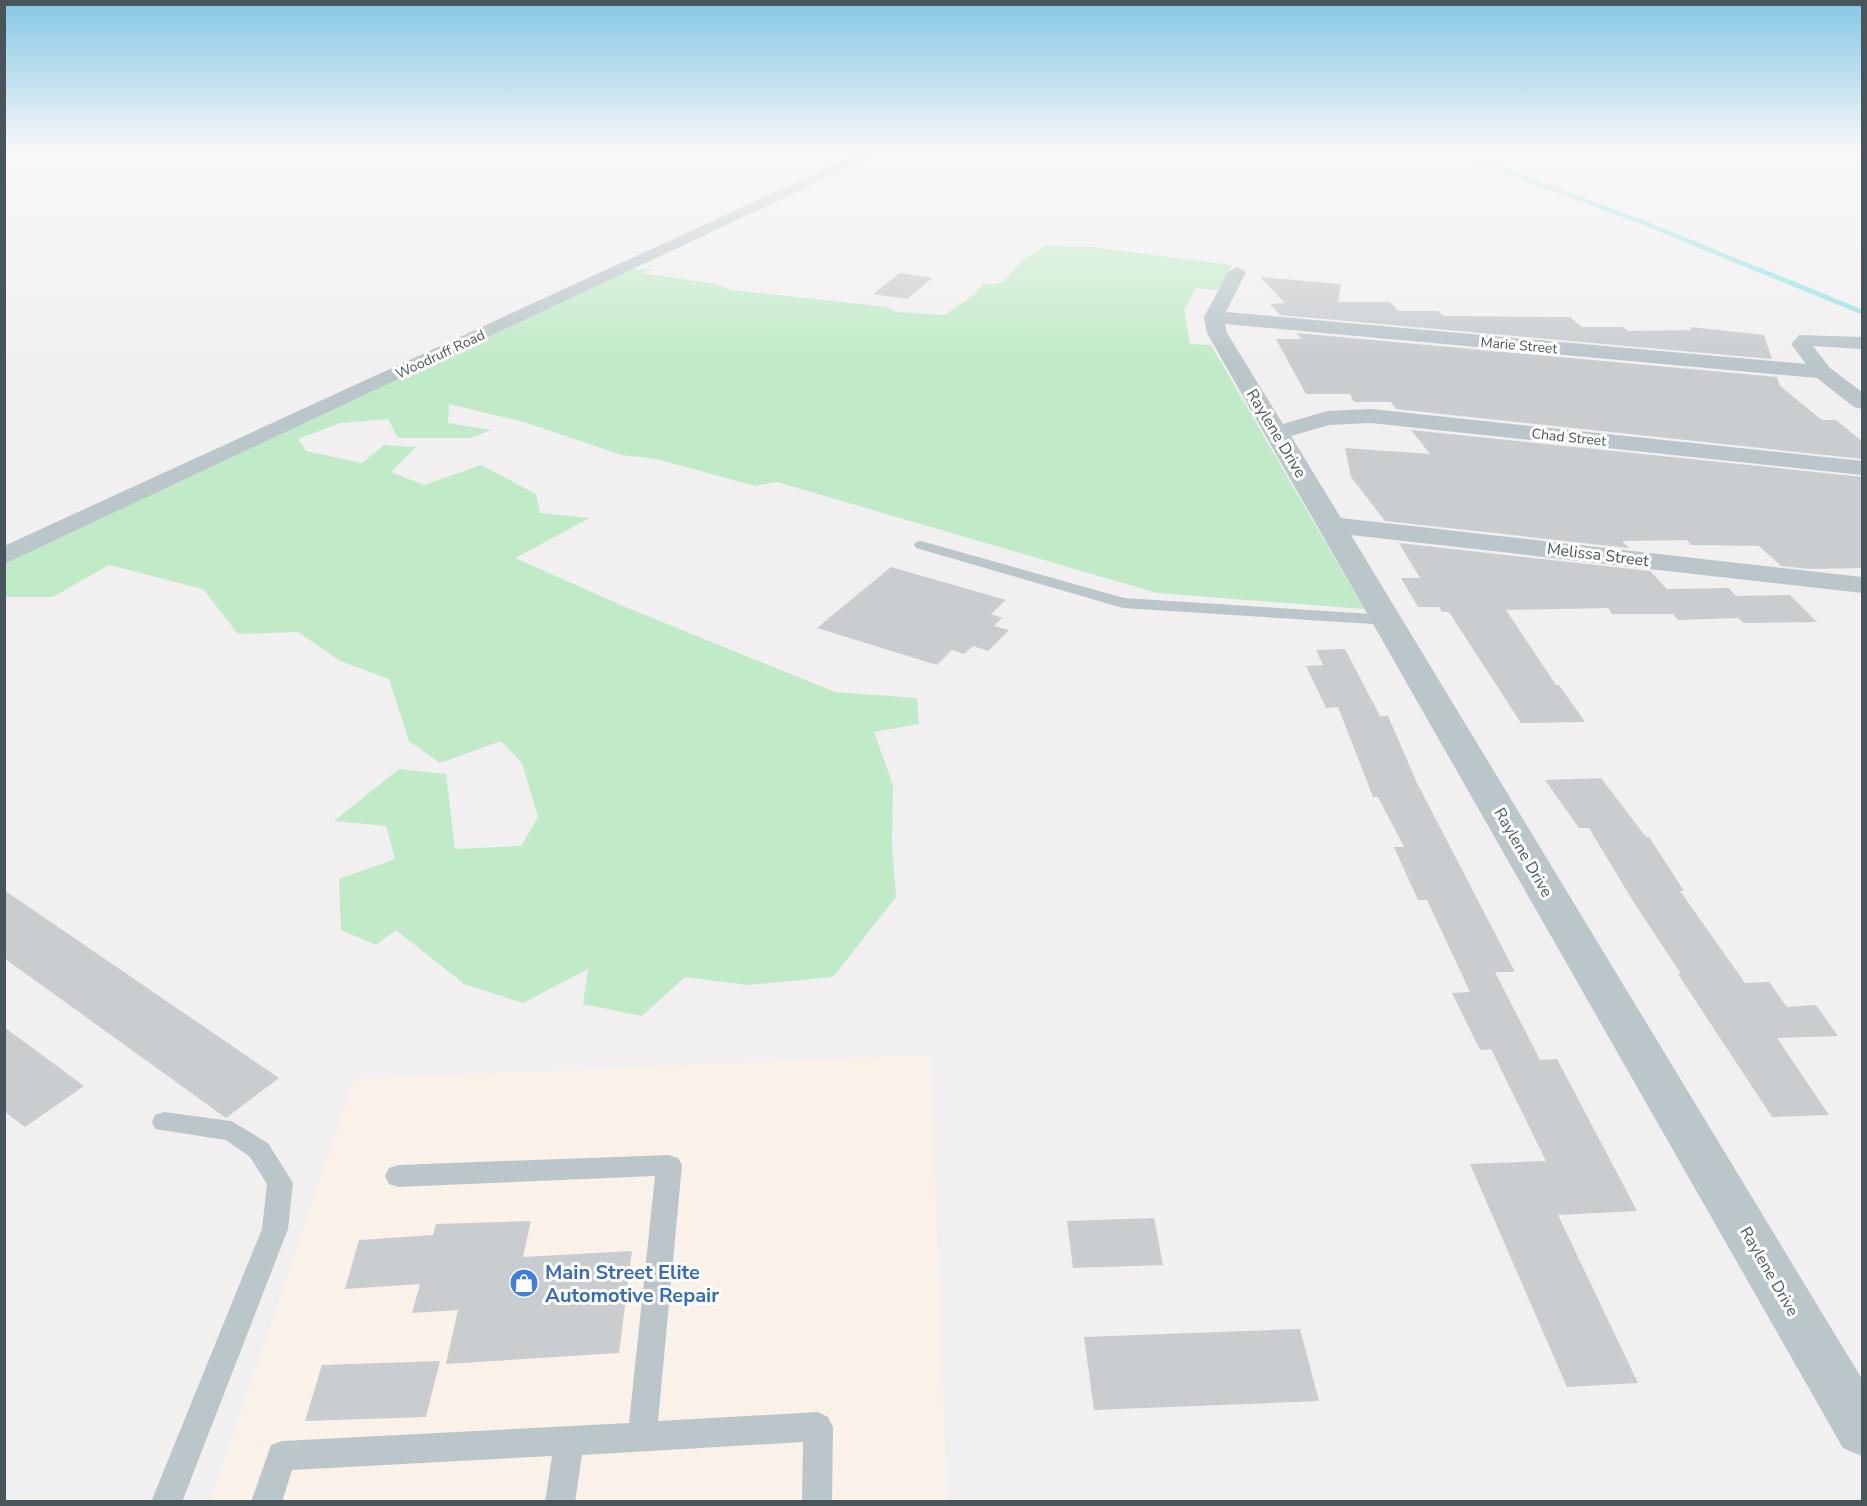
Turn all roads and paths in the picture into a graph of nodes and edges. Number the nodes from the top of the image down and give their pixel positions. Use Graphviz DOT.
graph roads {
  1 [pos="723,222"];
  2 [pos="1237,272"];
  3 [pos="1214,317"];
  4 [pos="1863,343"];
  5 [pos="1823,372"];
  6 [pos="1863,402"];
  7 [pos="1278,433"];
  8 [pos="1863,468"];
  9 [pos="1332,525"];
  10 [pos="921,545"];
  11 [pos="4,556"];
  12 [pos="1863,585"];
  13 [pos="1388,620"];
  14 [pos="164,1122"];
  15 [pos="398,1176"];
  16 [pos="1863,1429"];
  17 [pos="642,1437"];
  18 [pos="568,1440"];
  19 [pos="166,1502"];
  20 [pos="266,1502"];
  21 [pos="560,1502"];
  22 [pos="817,1502"];
  1 -- 11 [label="street, Woodruff Road"];
  2 -- 3 [label="street"];
  3 -- 5 [label="street, Marie Street"];
  3 -- 7 [label="street, Raylene Drive"];
  4 -- 5 [label="street"];
  5 -- 6 [label="street"];
  7 -- 8 [label="street, Chad Street"];
  7 -- 9 [label="street, Raylene Drive"];
  9 -- 12 [label="street, Melissa Street"];
  9 -- 13 [label="street, Raylene Drive"];
  10 -- 13 [label="lane"];
  13 -- 16 [label="street, Raylene Drive"];
  14 -- 19 [label="lane"];
  15 -- 17 [label="lane"];
  17 -- 18 [label="lane"];
  17 -- 22 [label="lane"];
  18 -- 20 [label="lane"];
  18 -- 21 [label="lane"];
}
